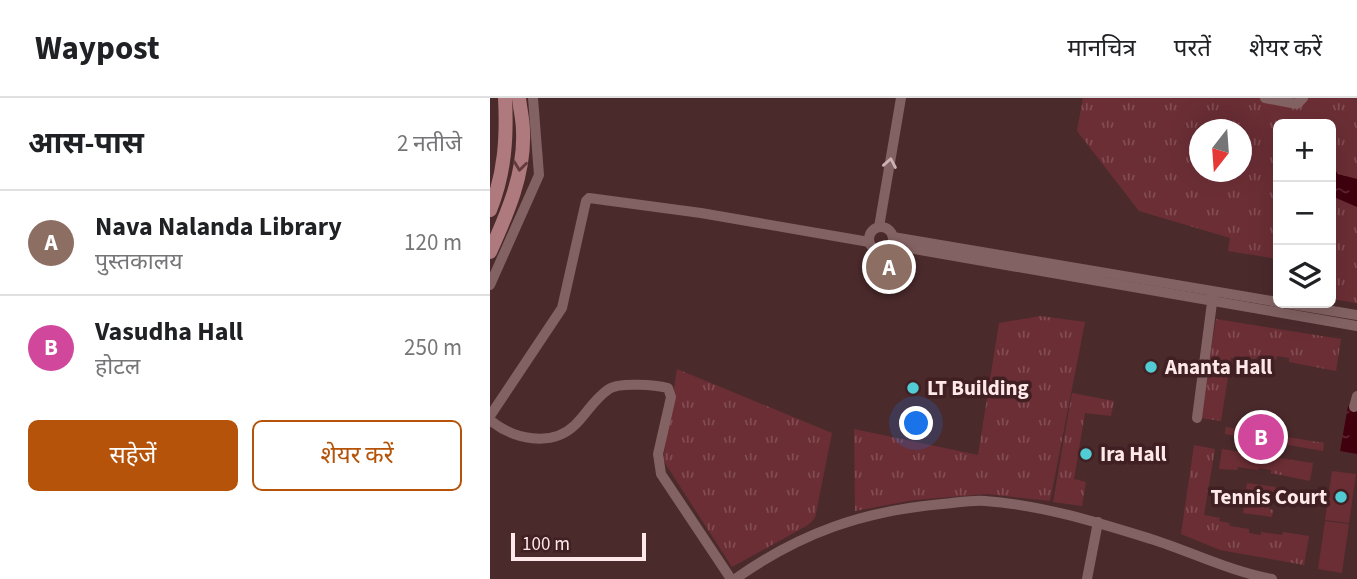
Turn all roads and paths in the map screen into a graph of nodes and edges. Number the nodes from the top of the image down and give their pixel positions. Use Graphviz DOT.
graph roads {
  1 [pos="505,98"];
  2 [pos="519,98"];
  3 [pos="533,98"];
  4 [pos="901,98"];
  5 [pos="1265,98"];
  6 [pos="1303,98"];
  7 [pos="490,210"];
  8 [pos="879,228"];
  9 [pos="892,241"];
  10 [pos="870,242"];
  11 [pos="490,252"];
  12 [pos="490,285"];
  13 [pos="1213,296"];
  14 [pos="1273,302"];
  15 [pos="1315,308"];
  16 [pos="1357,315"];
  17 [pos="1357,324"];
  18 [pos="490,418"];
  19 [pos="1197,418"];
  20 [pos="1098,522"];
  21 [pos="733,579"];
  22 [pos="1087,579"];
  23 [pos="1272,579"];
  1 -- 7 [label="street"];
  2 -- 11 [label="street, one-way"];
  3 -- 12 [label="street"];
  8 -- 4 [label="street, one-way"];
  5 -- 6 [label="street"];
  8 -- 9 [label="street"];
  8 -- 10 [label="street"];
  9 -- 10 [label="street"];
  9 -- 13 [label="street"];
  10 -- 18 [label="street"];
  13 -- 14 [label="street"];
  13 -- 17 [label="street"];
  13 -- 19 [label="street"];
  15 -- 16 [label="street"];
  18 -- 21 [label="street"];
  20 -- 21 [label="street"];
  20 -- 22 [label="street"];
  20 -- 23 [label="street"];
}
